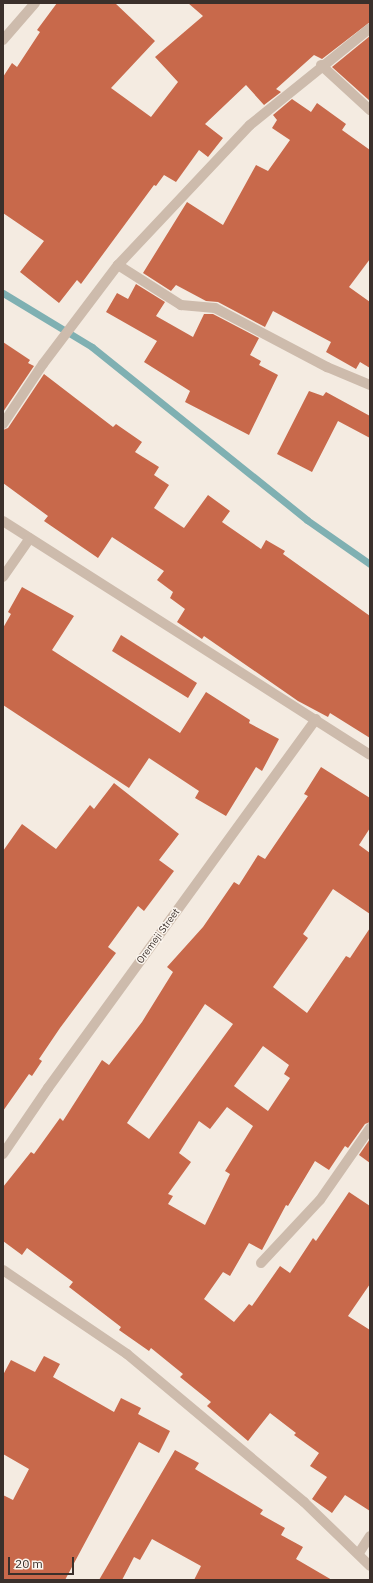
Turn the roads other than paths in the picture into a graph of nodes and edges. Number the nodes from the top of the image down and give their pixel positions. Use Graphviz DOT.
graph roads {
  1 [pos="35,3"];
  2 [pos="370,28"];
  3 [pos="3,40"];
  4 [pos="321,65"];
  5 [pos="370,110"];
  6 [pos="118,265"];
  7 [pos="370,385"];
  8 [pos="3,424"];
  9 [pos="3,521"];
  10 [pos="30,538"];
  11 [pos="3,578"];
  12 [pos="316,719"];
  13 [pos="370,754"];
  14 [pos="370,1128"];
  15 [pos="3,1154"];
  16 [pos="262,1263"];
  17 [pos="3,1270"];
  18 [pos="370,1536"];
  19 [pos="359,1554"];
  20 [pos="370,1566"];
  1 -- 3 [label="street"];
  2 -- 4 [label="street"];
  4 -- 5 [label="street"];
  4 -- 6 [label="street"];
  6 -- 7 [label="street"];
  6 -- 8 [label="street"];
  9 -- 10 [label="street"];
  10 -- 11 [label="street"];
  10 -- 12 [label="street"];
  12 -- 13 [label="street"];
  12 -- 15 [label="street, Oremeji Street"];
  14 -- 16 [label="street"];
  17 -- 19 [label="street"];
  18 -- 19 [label="street"];
  19 -- 20 [label="street"];
}
